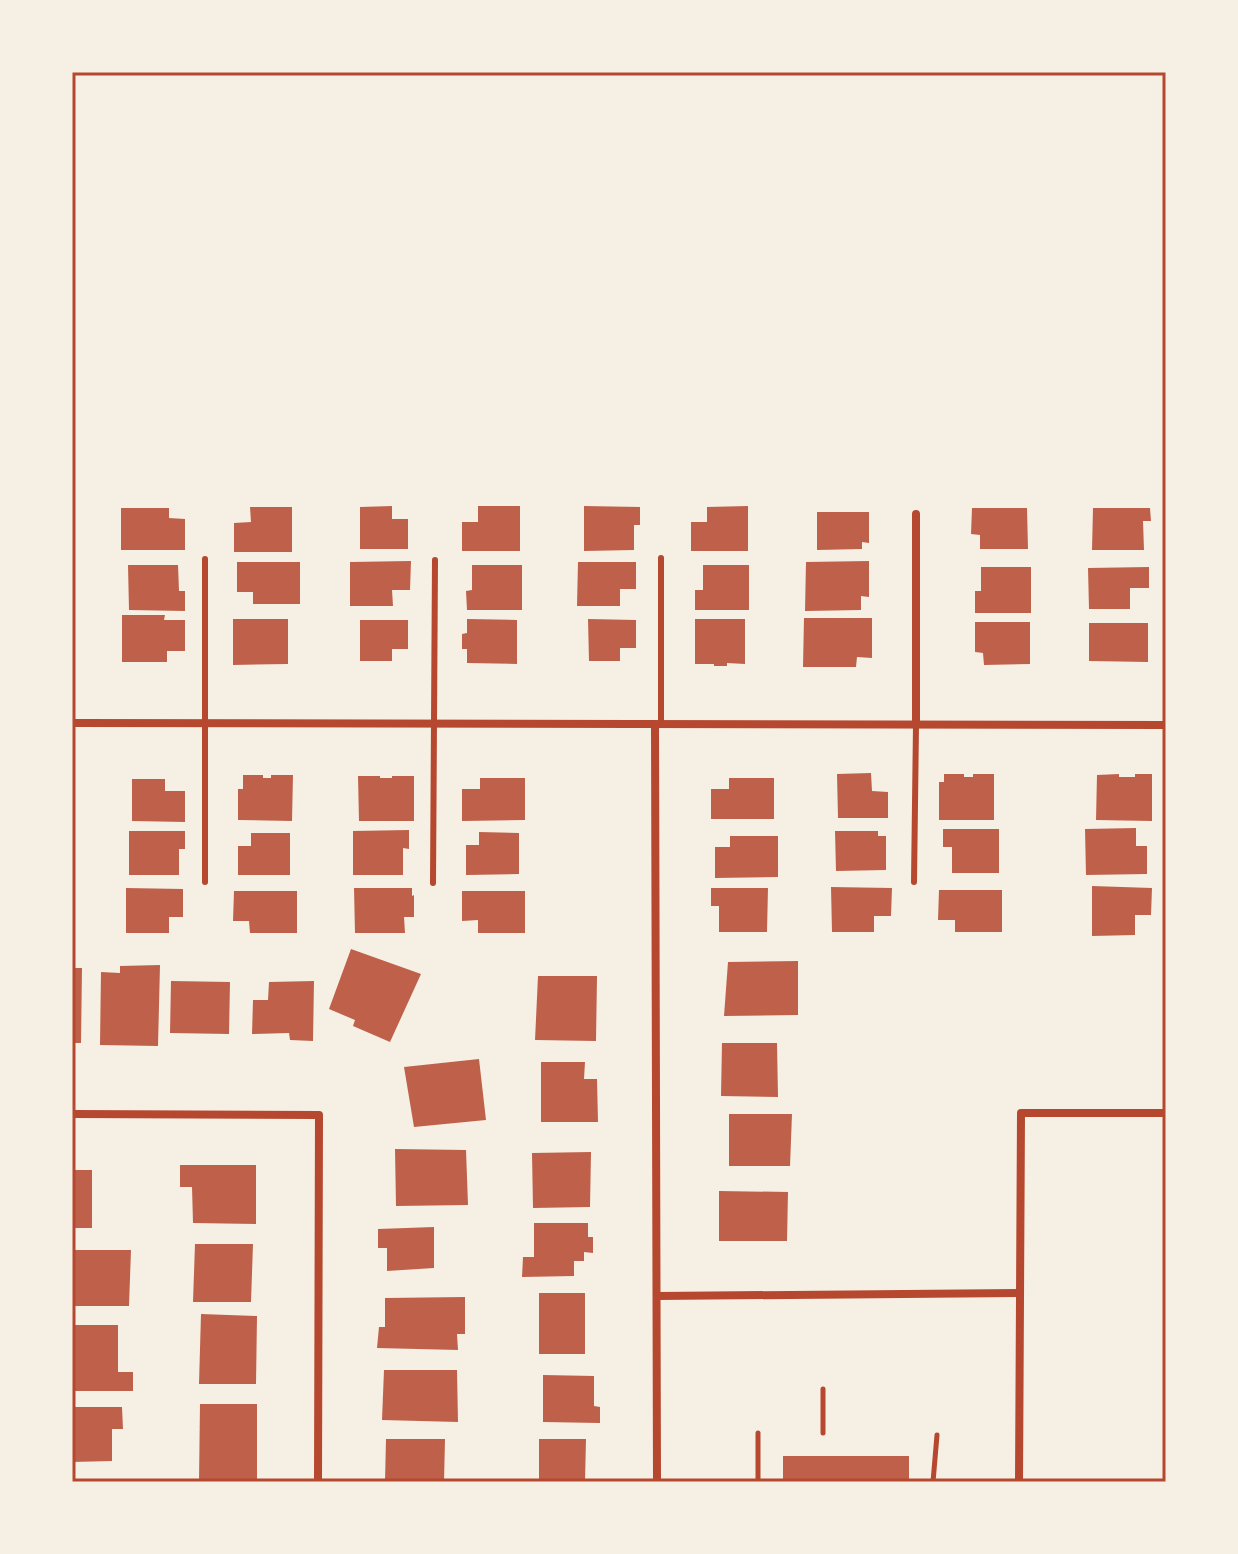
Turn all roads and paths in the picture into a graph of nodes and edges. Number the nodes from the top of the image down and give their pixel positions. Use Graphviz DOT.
graph roads {
  1 [pos="916,514"];
  2 [pos="661,558"];
  3 [pos="205,559"];
  4 [pos="435,560"];
  5 [pos="72,723"];
  6 [pos="205,725"];
  7 [pos="434,725"];
  8 [pos="658,725"];
  9 [pos="916,725"];
  10 [pos="1166,725"];
  11 [pos="205,882"];
  12 [pos="914,882"];
  13 [pos="433,883"];
  14 [pos="1166,1113"];
  15 [pos="72,1114"];
  16 [pos="1019,1293"];
  17 [pos="657,1296"];
  18 [pos="823,1389"];
  19 [pos="758,1433"];
  20 [pos="823,1433"];
  21 [pos="937,1435"];
  22 [pos="318,1482"];
  23 [pos="657,1482"];
  24 [pos="758,1482"];
  25 [pos="933,1482"];
  26 [pos="1019,1482"];
  1 -- 9 [label="street"];
  2 -- 8 [label="lane"];
  3 -- 6 [label="lane"];
  4 -- 7 [label="lane"];
  5 -- 6 [label="street"];
  6 -- 7 [label="street"];
  6 -- 11 [label="lane"];
  7 -- 8 [label="street"];
  7 -- 13 [label="lane"];
  8 -- 9 [label="street"];
  8 -- 17 [label="street"];
  9 -- 10 [label="street"];
  9 -- 12 [label="lane"];
  14 -- 16 [label="street"];
  15 -- 22 [label="street"];
  16 -- 17 [label="street"];
  16 -- 26 [label="street"];
  17 -- 23 [label="street"];
  18 -- 20 [label="path"];
  19 -- 24 [label="path"];
  21 -- 25 [label="path"];
}
